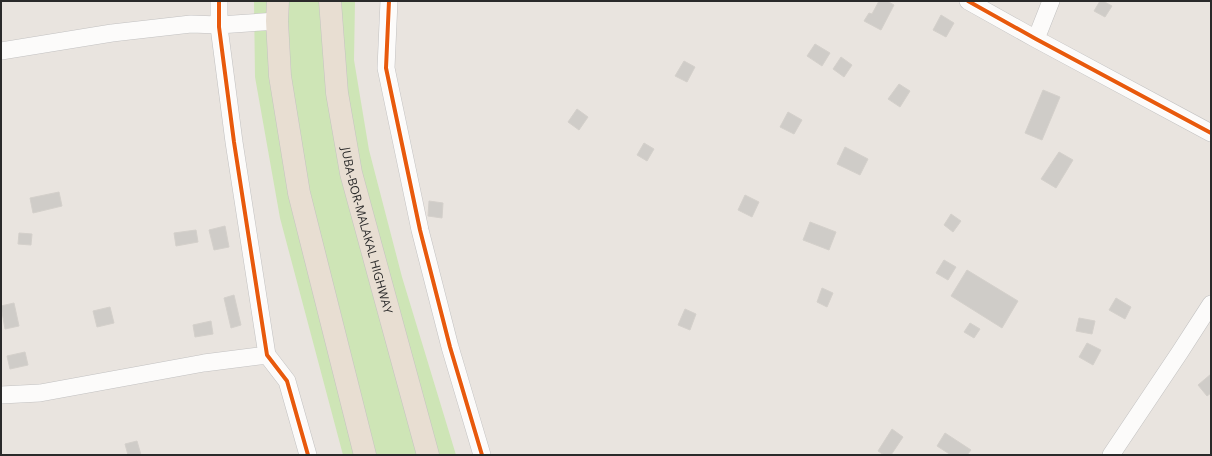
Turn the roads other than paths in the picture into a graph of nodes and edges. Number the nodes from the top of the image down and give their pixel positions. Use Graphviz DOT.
graph roads {
  1 [pos="219,1"];
  2 [pos="330,1"];
  3 [pos="389,1"];
  4 [pos="968,1"];
  5 [pos="1051,1"];
  6 [pos="277,11"];
  7 [pos="1036,39"];
  8 [pos="1,51"];
  9 [pos="1211,133"];
  10 [pos="1211,304"];
  11 [pos="267,355"];
  12 [pos="1,395"];
  13 [pos="308,455"];
  14 [pos="365,455"];
  15 [pos="428,455"];
  16 [pos="482,455"];
  17 [pos="1111,455"];
  1 -- 11 [label="street"];
  2 -- 15 [label="highway, JUBA-BOR-MALAKAL HIGHWAY"];
  3 -- 16 [label="street"];
  4 -- 7 [label="street"];
  5 -- 7 [label="street"];
  6 -- 8 [label="street"];
  6 -- 14 [label="highway"];
  7 -- 9 [label="street"];
  10 -- 17 [label="street"];
  11 -- 12 [label="street"];
  11 -- 13 [label="street"];
}
